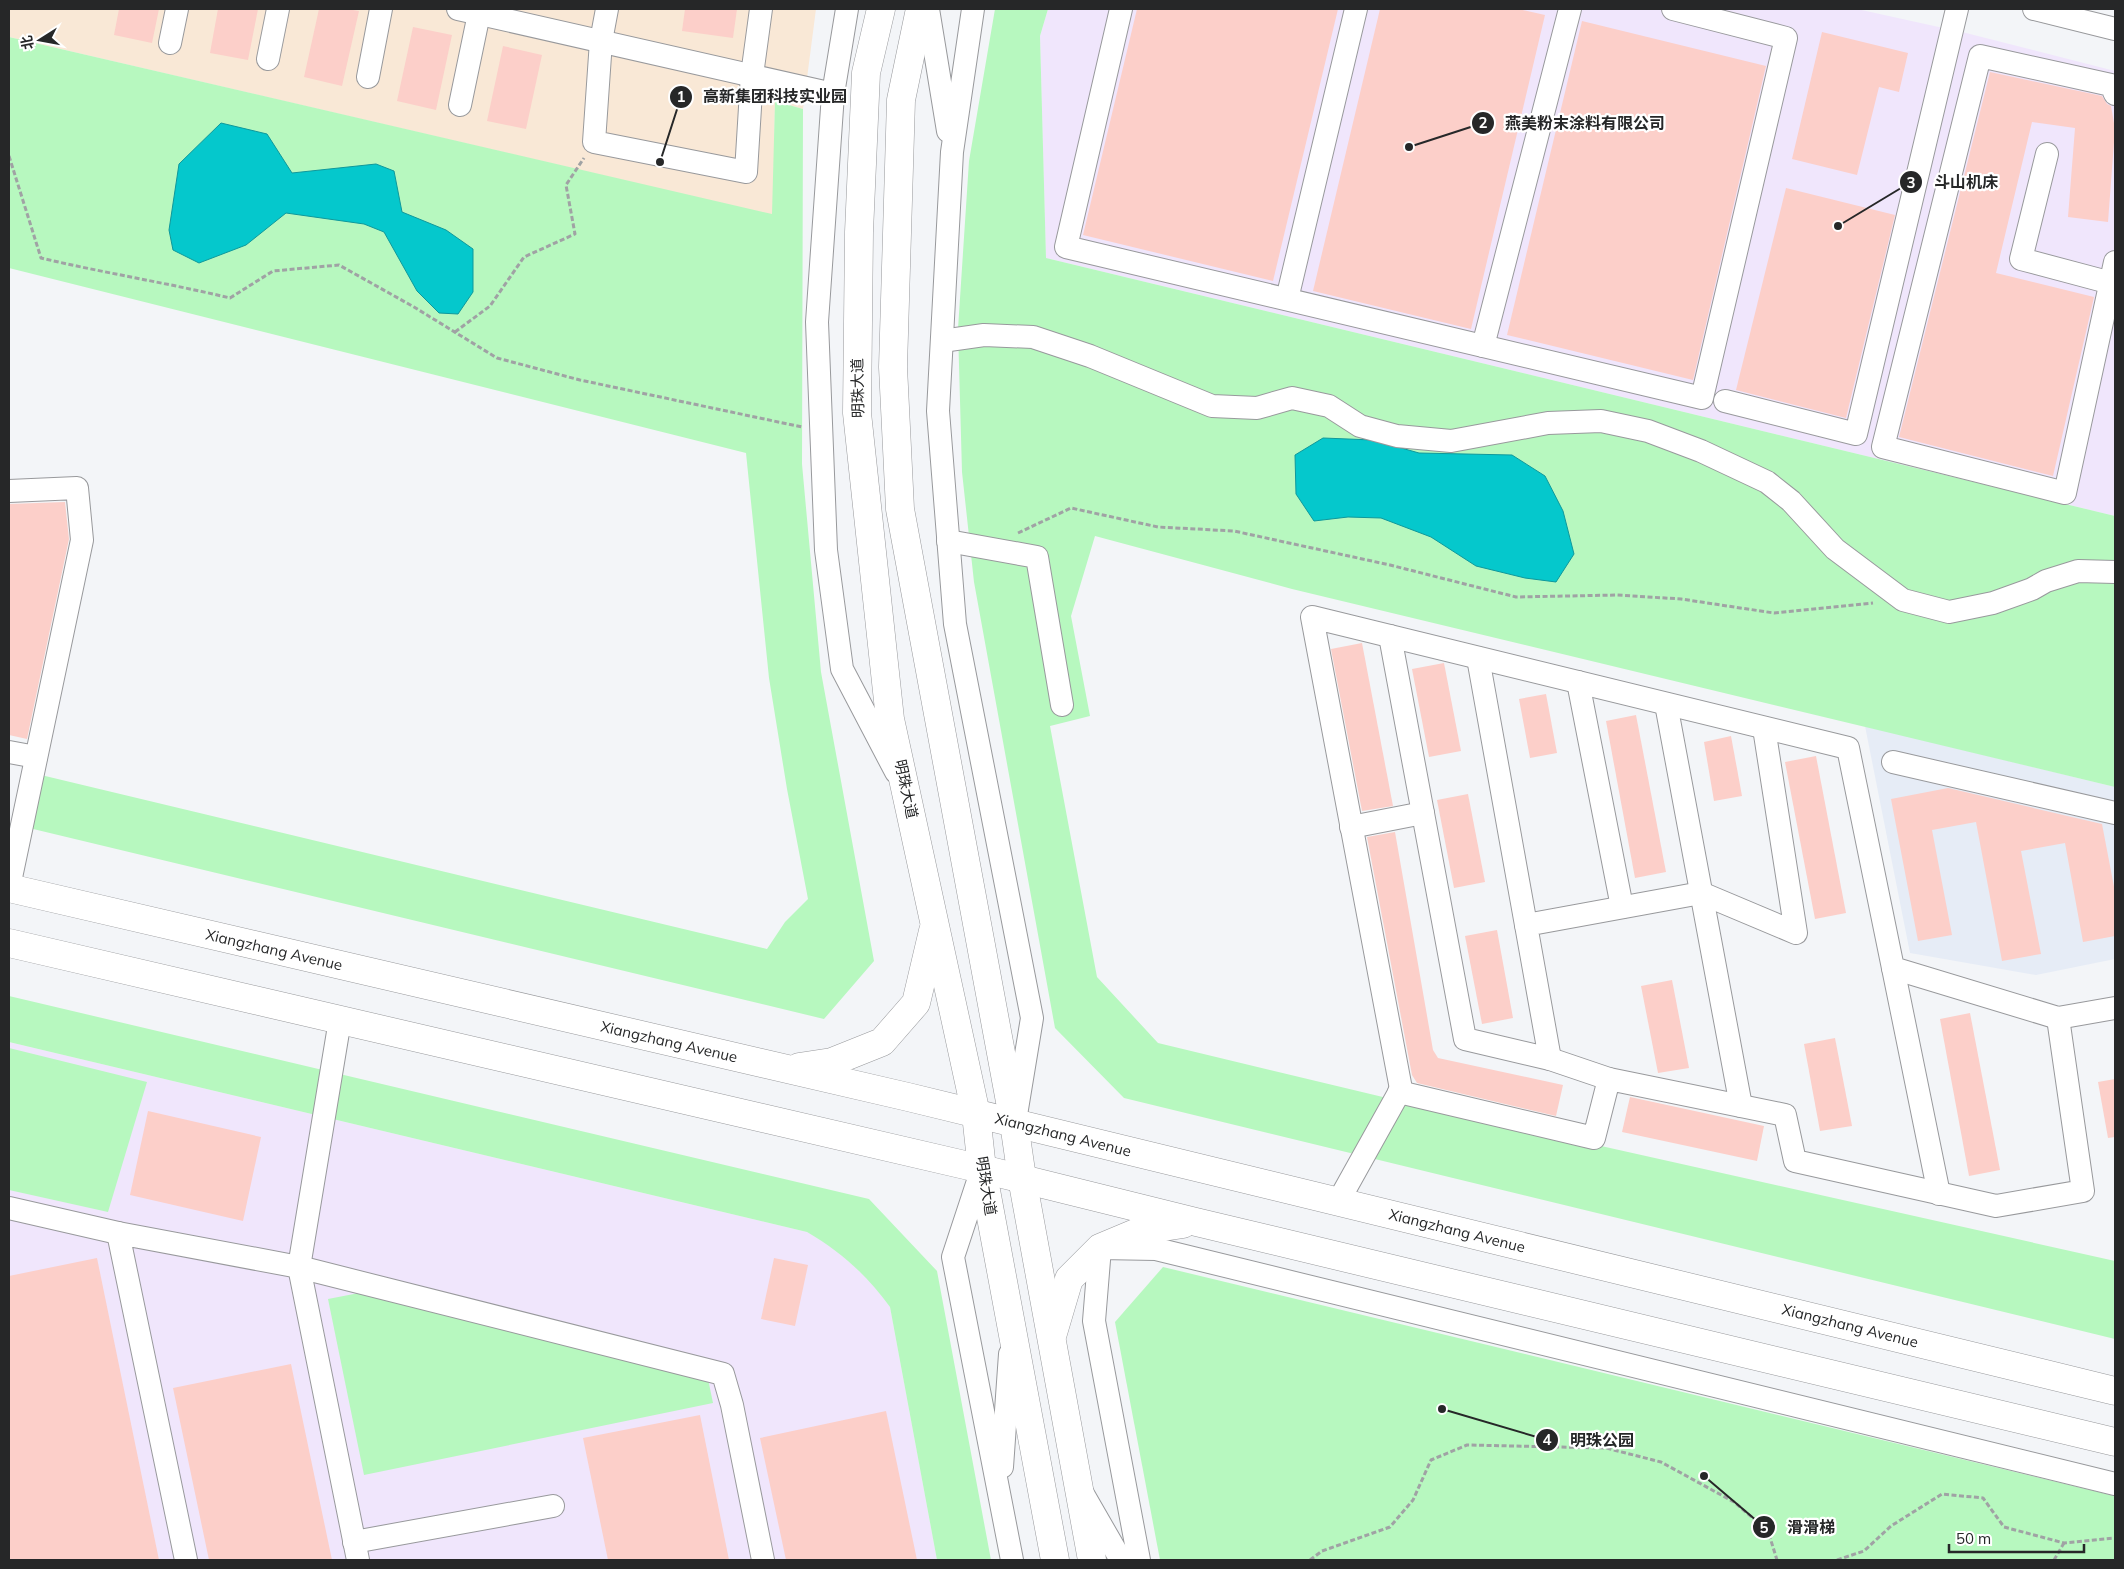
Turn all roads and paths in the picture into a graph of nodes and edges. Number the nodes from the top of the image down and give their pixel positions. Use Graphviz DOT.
graph roads {
  1 [pos="177,9"];
  2 [pos="278,9"];
  3 [pos="381,9"];
  4 [pos="607,9"];
  5 [pos="761,9"];
  6 [pos="847,9"];
  7 [pos="864,9"];
  8 [pos="881,9"];
  9 [pos="920,9"];
  10 [pos="928,9"];
  11 [pos="973,9"];
  12 [pos="1122,9"];
  13 [pos="1356,9"];
  14 [pos="1570,9"];
  15 [pos="1673,9"];
  16 [pos="1957,9"];
  17 [pos="2034,9"];
  18 [pos="472,10"];
  19 [pos="2115,29"];
  20 [pos="601,41"];
  21 [pos="170,44"];
  22 [pos="268,59"];
  23 [pos="837,68"];
  24 [pos="752,75"];
  25 [pos="368,77"];
  26 [pos="833,94"];
  27 [pos="2115,94"];
  28 [pos="460,106"];
  29 [pos="594,142"];
  30 [pos="952,152"];
  31 [pos="2046,154"];
  32 [pos="9,156"];
  33 [pos="2114,277"];
  34 [pos="1287,299"];
  35 [pos="454,332"];
  36 [pos="942,341"];
  37 [pos="1483,346"];
  38 [pos="1725,401"];
  39 [pos="821,431"];
  40 [pos="9,491"];
  41 [pos="948,541"];
  42 [pos="987,548"];
  43 [pos="2115,572"];
  44 [pos="1903,600"];
  45 [pos="1390,636"];
  46 [pos="1478,658"];
  47 [pos="1578,682"];
  48 [pos="1666,704"];
  49 [pos="1062,705"];
  50 [pos="1764,728"];
  51 [pos="9,752"];
  52 [pos="36,758"];
  53 [pos="1893,762"];
  54 [pos="906,792"];
  55 [pos="1423,813"];
  56 [pos="2115,813"];
  57 [pos="1351,827"];
  58 [pos="9,888"];
  59 [pos="1701,893"];
  60 [pos="1622,908"];
  61 [pos="934,922"];
  62 [pos="1526,925"];
  63 [pos="9,943"];
  64 [pos="1893,968"];
  65 [pos="2115,1008"];
  66 [pos="2058,1018"];
  67 [pos="340,1020"];
  68 [pos="1550,1059"];
  69 [pos="786,1069"];
  70 [pos="1609,1078"];
  71 [pos="1399,1092"];
  72 [pos="1741,1106"];
  73 [pos="976,1114"];
  74 [pos="1014,1123"];
  75 [pos="982,1169"];
  76 [pos="1022,1178"];
  77 [pos="1939,1194"];
  78 [pos="1338,1202"];
  79 [pos="9,1208"];
  80 [pos="1196,1222"];
  81 [pos="118,1233"];
  82 [pos="1100,1248"];
  83 [pos="299,1268"];
  84 [pos="1012,1331"];
  85 [pos="1051,1340"];
  86 [pos="2115,1391"];
  87 [pos="2115,1442"];
  88 [pos="1078,1484"];
  89 [pos="2115,1484"];
  90 [pos="1000,1497"];
  91 [pos="553,1506"];
  92 [pos="2115,1538"];
  93 [pos="2064,1543"];
  94 [pos="356,1551"];
  95 [pos="186,1560"];
  96 [pos="763,1560"];
  97 [pos="1012,1560"];
  98 [pos="1055,1560"];
  99 [pos="1092,1560"];
  100 [pos="1121,1560"];
  101 [pos="1138,1560"];
  102 [pos="1310,1560"];
  103 [pos="1777,1560"];
  104 [pos="1837,1560"];
  105 [pos="2054,1560"];
  1 -- 21 [label="street"];
  2 -- 22 [label="street"];
  3 -- 25 [label="street"];
  4 -- 20 [label="street"];
  5 -- 24 [label="street"];
  6 -- 23 [label="street"];
  7 -- 23 [label="street"];
  8 -- 54 [label="main road, 明珠大道"];
  9 -- 74 [label="main road"];
  10 -- 30 [label="street"];
  11 -- 30 [label="street"];
  12 -- 34 [label="street"];
  13 -- 34 [label="street"];
  14 -- 37 [label="street"];
  15 -- 37 [label="street"];
  16 -- 38 [label="street"];
  17 -- 19 [label="street"];
  18 -- 20 [label="street"];
  18 -- 28 [label="street"];
  20 -- 24 [label="street"];
  20 -- 29 [label="street"];
  23 -- 26 [label="street"];
  24 -- 26 [label="street"];
  24 -- 29 [label="street"];
  26 -- 39 [label="street"];
  27 -- 33 [label="street"];
  29 -- 35 [label="path"];
  30 -- 36 [label="street"];
  31 -- 33 [label="street"];
  32 -- 35 [label="path"];
  34 -- 37 [label="street"];
  35 -- 39 [label="path"];
  36 -- 41 [label="street"];
  36 -- 44 [label="street"];
  39 -- 54 [label="street"];
  40 -- 52 [label="street"];
  41 -- 42 [label="street"];
  41 -- 74 [label="street"];
  42 -- 44 [label="path"];
  42 -- 49 [label="street"];
  43 -- 44 [label="street"];
  45 -- 46 [label="street"];
  45 -- 55 [label="street"];
  45 -- 57 [label="street"];
  46 -- 47 [label="street"];
  46 -- 62 [label="street"];
  47 -- 48 [label="street"];
  47 -- 60 [label="street"];
  48 -- 50 [label="street"];
  48 -- 59 [label="street"];
  50 -- 59 [label="street"];
  50 -- 64 [label="street"];
  51 -- 52 [label="street"];
  52 -- 58 [label="street"];
  53 -- 56 [label="street"];
  54 -- 61 [label="main road, 明珠大道"];
  55 -- 57 [label="street"];
  55 -- 68 [label="street"];
  57 -- 71 [label="street"];
  58 -- 69 [label="main road, Xiangzhang Avenue"];
  59 -- 60 [label="street"];
  59 -- 72 [label="street"];
  60 -- 62 [label="street"];
  61 -- 69 [label="main road"];
  61 -- 73 [label="main road, 明珠大道"];
  62 -- 68 [label="street"];
  63 -- 67 [label="main road"];
  64 -- 66 [label="street"];
  64 -- 77 [label="street"];
  65 -- 66 [label="street"];
  66 -- 77 [label="street"];
  67 -- 75 [label="main road"];
  67 -- 83 [label="street"];
  68 -- 70 [label="street"];
  69 -- 73 [label="main road, Xiangzhang Avenue"];
  70 -- 71 [label="street"];
  70 -- 72 [label="street"];
  71 -- 78 [label="street"];
  72 -- 77 [label="street"];
  73 -- 74 [label="main road, Xiangzhang Avenue"];
  73 -- 75 [label="main road, 明珠大道"];
  74 -- 76 [label="main road"];
  74 -- 78 [label="main road, Xiangzhang Avenue"];
  75 -- 76 [label="main road"];
  75 -- 84 [label="main road, 明珠大道"];
  75 -- 90 [label="street"];
  76 -- 80 [label="main road"];
  76 -- 85 [label="main road"];
  78 -- 86 [label="main road, Xiangzhang Avenue"];
  79 -- 81 [label="street"];
  80 -- 82 [label="main road"];
  80 -- 87 [label="main road"];
  81 -- 83 [label="street"];
  81 -- 95 [label="street"];
  82 -- 85 [label="main road"];
  82 -- 89 [label="street"];
  82 -- 101 [label="street"];
  83 -- 94 [label="street"];
  83 -- 96 [label="street"];
  84 -- 90 [label="street"];
  84 -- 98 [label="main road, 明珠大道"];
  85 -- 88 [label="main road"];
  88 -- 99 [label="main road"];
  88 -- 100 [label="street"];
  90 -- 97 [label="street"];
  91 -- 94 [label="street"];
  92 -- 93 [label="path"];
  93 -- 104 [label="path"];
  93 -- 105 [label="path"];
  102 -- 103 [label="path"];
}
